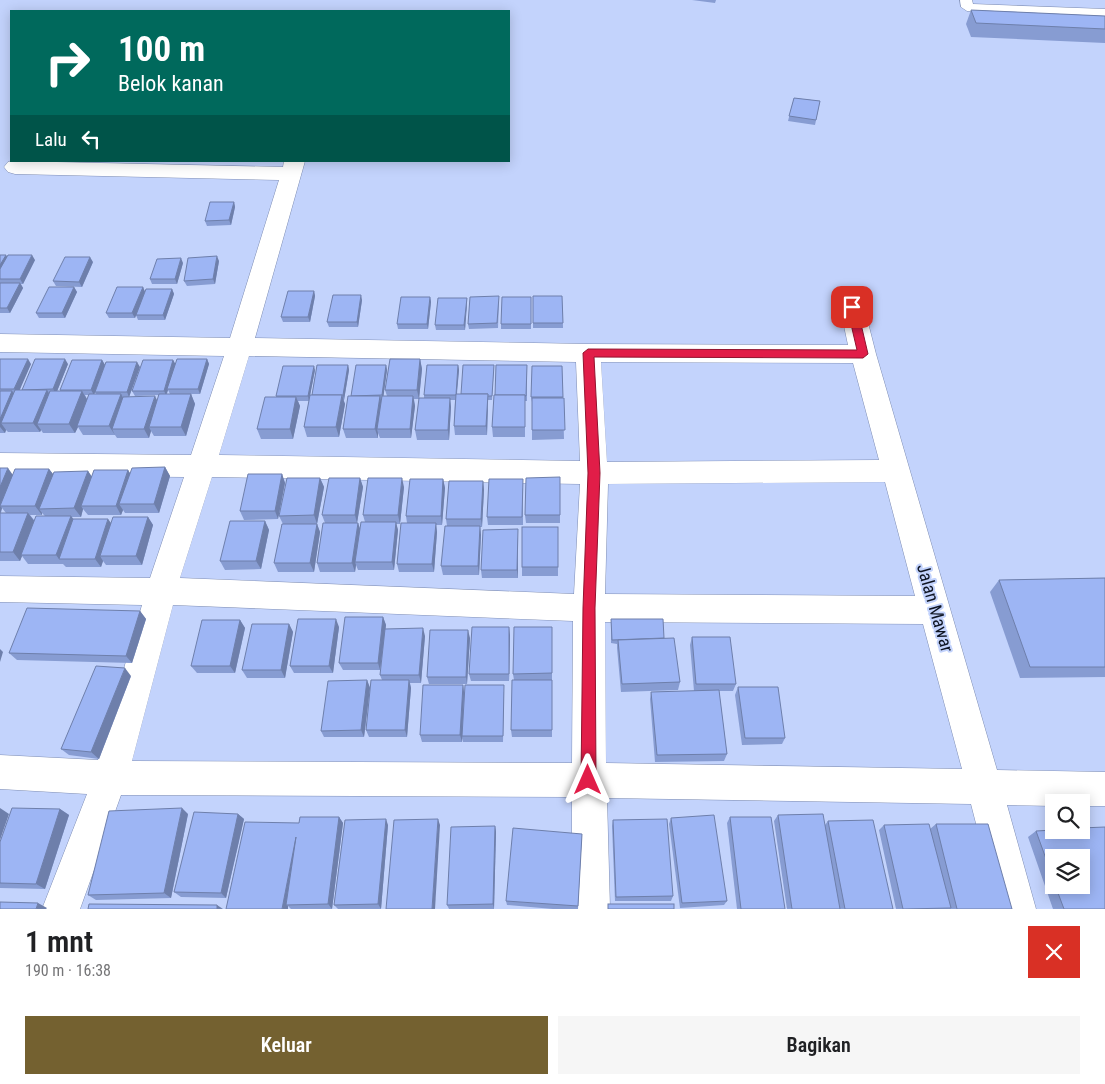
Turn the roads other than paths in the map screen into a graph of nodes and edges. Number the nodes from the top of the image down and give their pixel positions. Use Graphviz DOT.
graph roads {
  1 [pos="966,0"];
  2 [pos="1105,13"];
  3 [pos="14,167"];
  4 [pos="293,168"];
  5 [pos="852,307"];
  6 [pos="0,343"];
  7 [pos="240,346"];
  8 [pos="588,353"];
  9 [pos="863,354"];
  10 [pos="0,464"];
  11 [pos="202,466"];
  12 [pos="897,471"];
  13 [pos="594,473"];
  14 [pos="0,589"];
  15 [pos="161,592"];
  16 [pos="589,608"];
  17 [pos="936,610"];
  18 [pos="0,772"];
  19 [pos="110,778"];
  20 [pos="588,780"];
  21 [pos="984,786"];
  22 [pos="1105,789"];
  23 [pos="61,909"];
  24 [pos="591,909"];
  25 [pos="1017,909"];
  1 -- 2 [label="lane"];
  3 -- 4 [label="street"];
  4 -- 7 [label="street"];
  5 -- 9 [label="street, Jalan Mawar"];
  6 -- 7 [label="street"];
  7 -- 8 [label="street"];
  7 -- 11 [label="street"];
  8 -- 9 [label="street"];
  8 -- 13 [label="street"];
  9 -- 12 [label="street, Jalan Mawar"];
  10 -- 11 [label="street"];
  11 -- 13 [label="street"];
  11 -- 15 [label="street"];
  12 -- 13 [label="street"];
  12 -- 17 [label="street, Jalan Mawar"];
  13 -- 16 [label="street"];
  14 -- 15 [label="street"];
  15 -- 16 [label="street"];
  15 -- 19 [label="street"];
  16 -- 17 [label="street"];
  16 -- 20 [label="street"];
  17 -- 21 [label="street, Jalan Mawar"];
  18 -- 19 [label="street"];
  19 -- 20 [label="street"];
  19 -- 23 [label="street"];
  20 -- 21 [label="street"];
  20 -- 24 [label="street"];
  21 -- 22 [label="street"];
  21 -- 25 [label="street, Jalan Mawar"];
}
